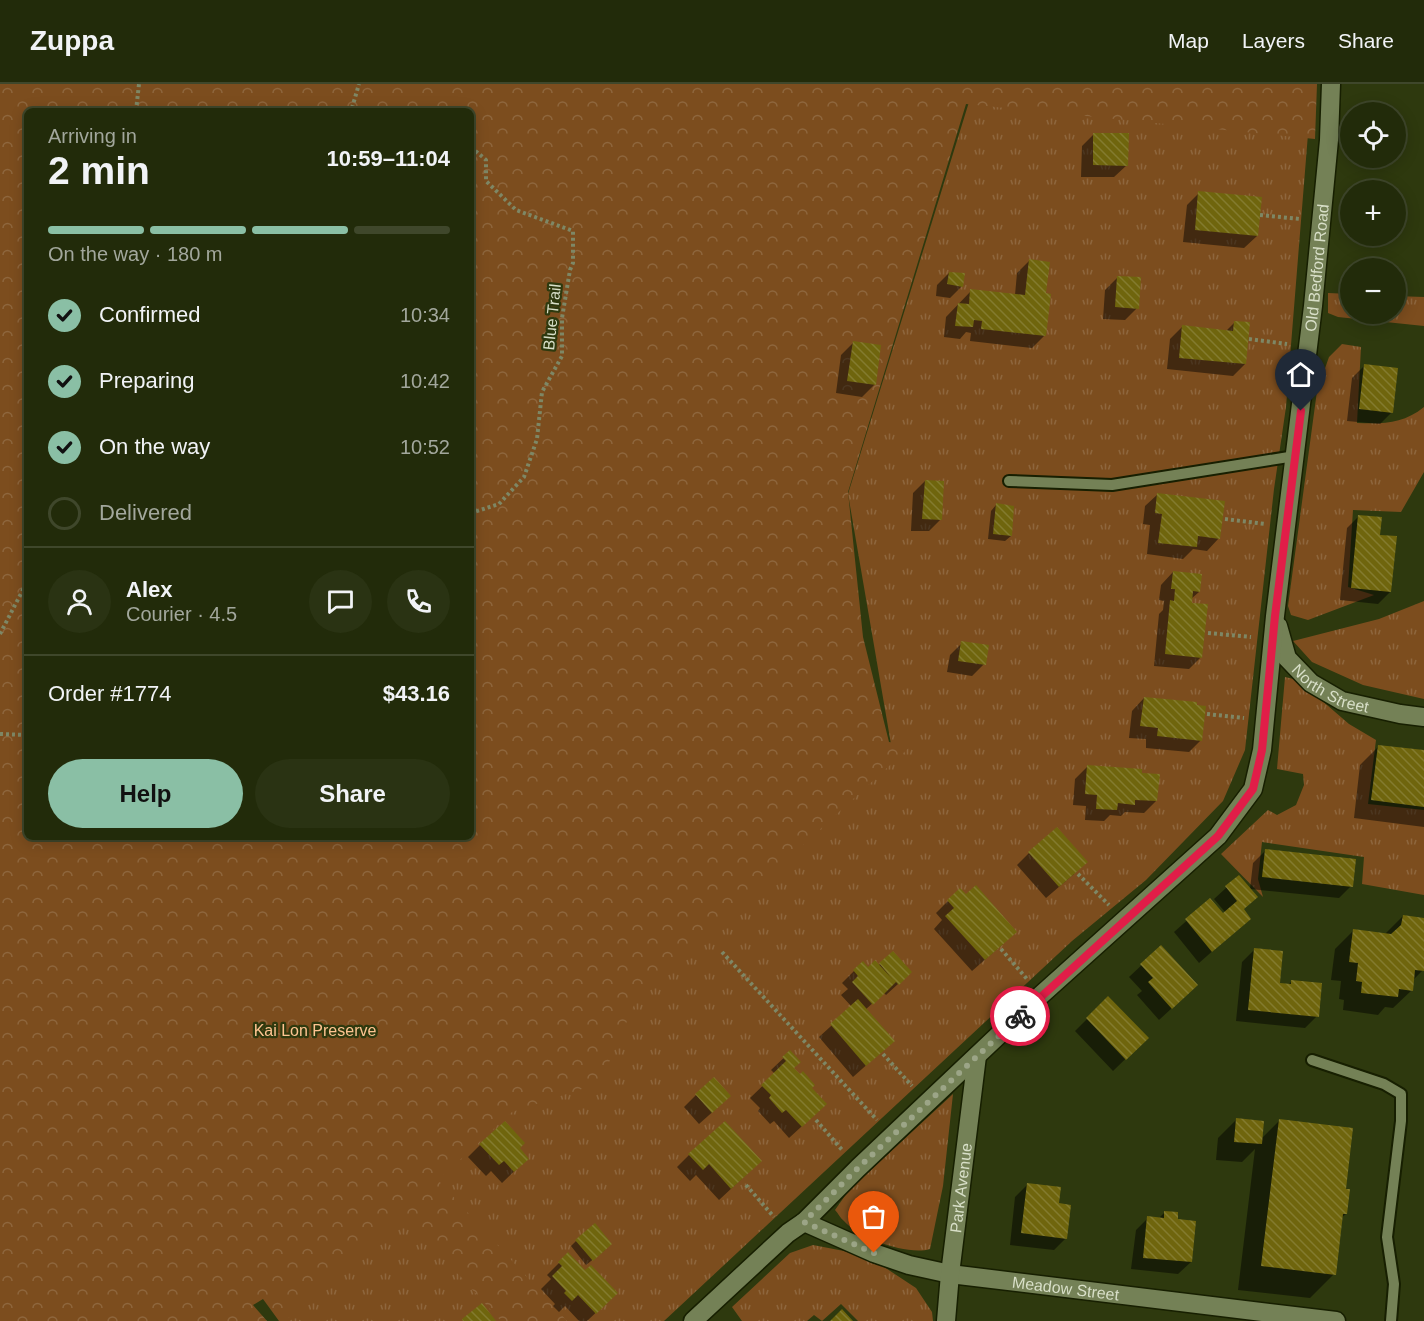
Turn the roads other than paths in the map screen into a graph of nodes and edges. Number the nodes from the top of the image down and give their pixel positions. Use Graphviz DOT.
graph roads {
  1 [pos="1331,84"];
  2 [pos="1296,456"];
  3 [pos="1009,481"];
  4 [pos="1275,616"];
  5 [pos="1424,717"];
  6 [pos="977,1056"];
  7 [pos="1312,1060"];
  8 [pos="804,1222"];
  9 [pos="950,1274"];
  10 [pos="693,1321"];
  11 [pos="946,1321"];
  12 [pos="1336,1321"];
  13 [pos="1391,1321"];
  1 -- 2 [label="street, Old Bedford Road"];
  2 -- 3 [label="lane"];
  2 -- 4 [label="street, Old Bedford Road"];
  4 -- 5 [label="street, North Street"];
  4 -- 6 [label="street, Old Bedford Road"];
  6 -- 8 [label="street, Old Bedford Road"];
  6 -- 9 [label="street, Park Avenue"];
  7 -- 13 [label="lane"];
  8 -- 9 [label="street, Meadow Street"];
  8 -- 10 [label="street, Old Bedford Road"];
  9 -- 11 [label="street, Park Avenue"];
  9 -- 12 [label="street, Meadow Street"];
}
